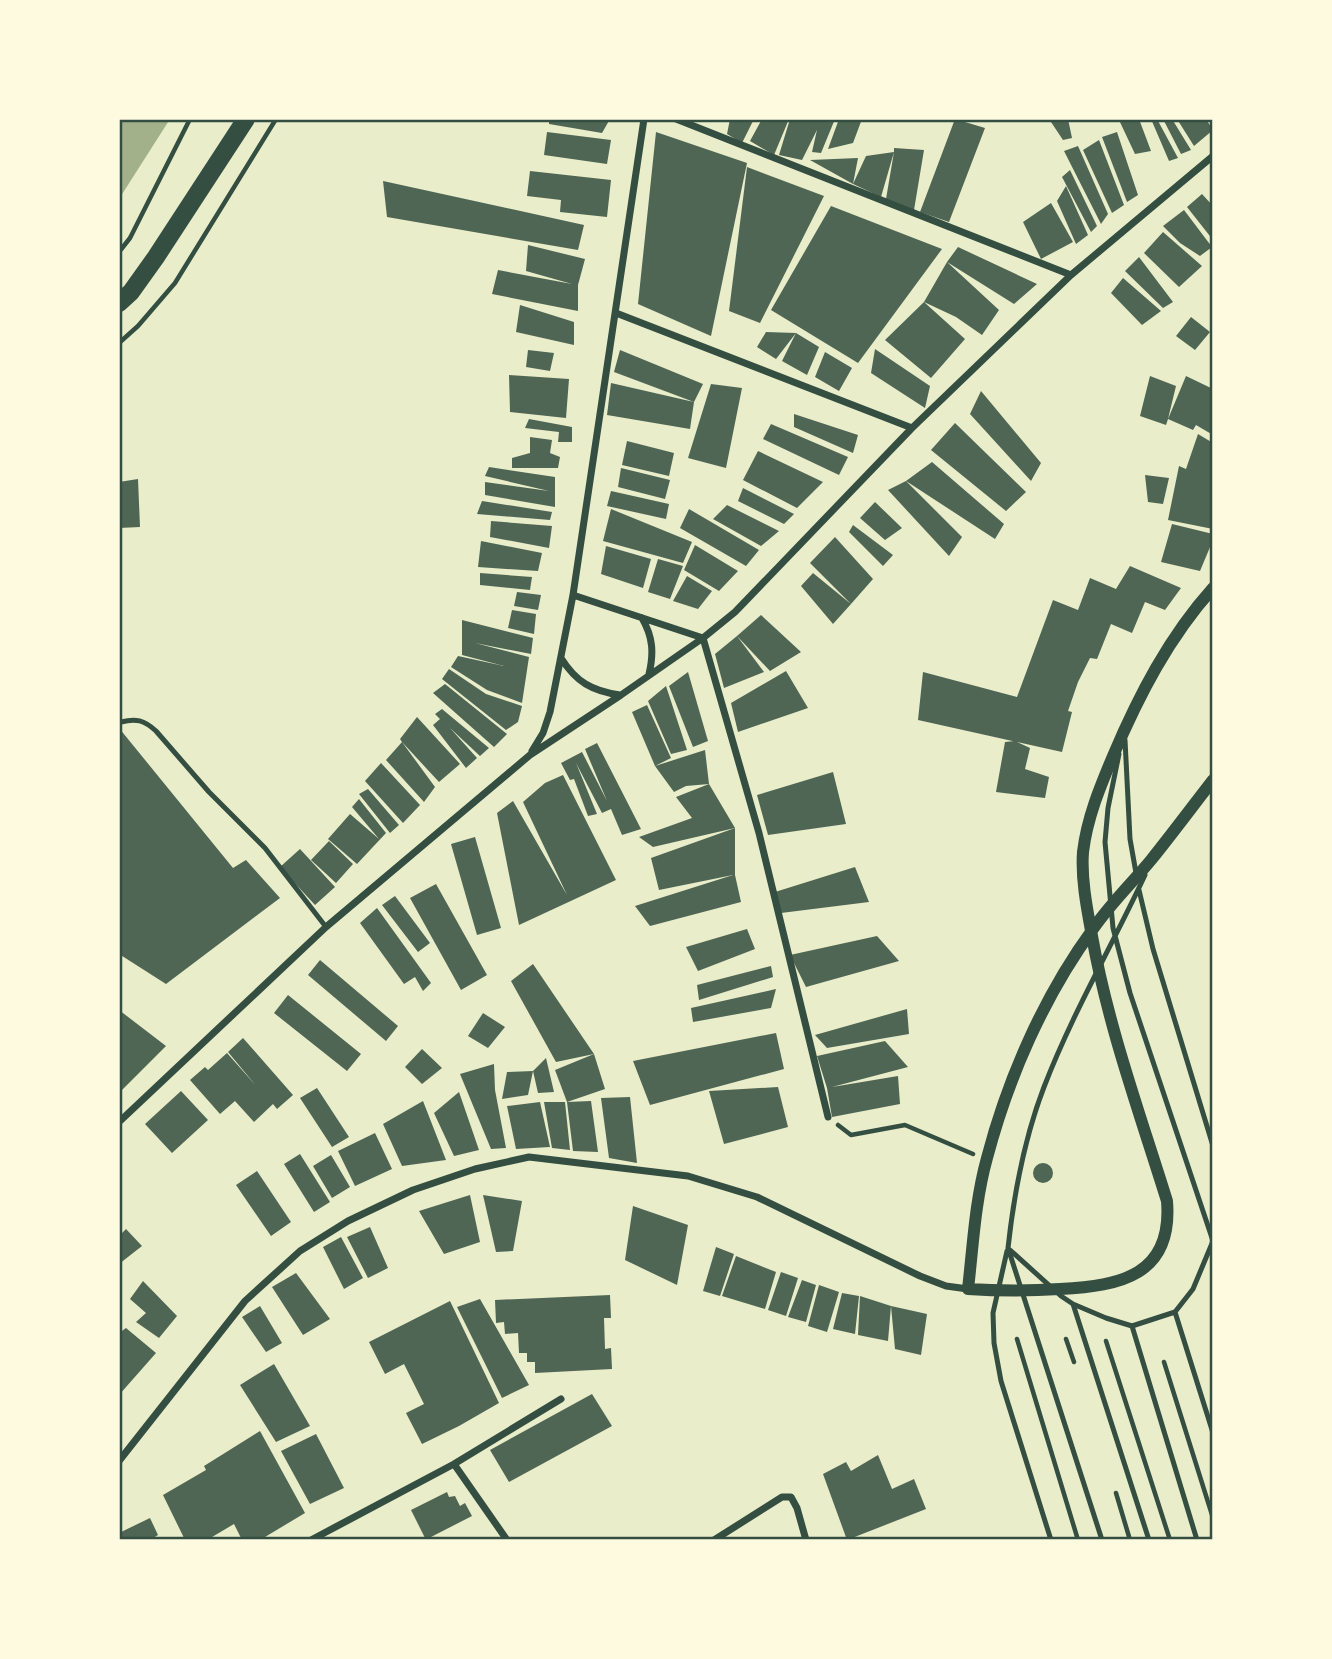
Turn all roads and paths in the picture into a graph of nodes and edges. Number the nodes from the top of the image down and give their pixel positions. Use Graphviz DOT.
graph roads {
  1 [pos="190,119"];
  2 [pos="246,119"];
  3 [pos="276,119"];
  4 [pos="644,119"];
  5 [pos="676,119"];
  6 [pos="1213,156"];
  7 [pos="119,252"];
  8 [pos="1071,275"];
  9 [pos="119,303"];
  10 [pos="617,313"];
  11 [pos="119,343"];
  12 [pos="912,428"];
  13 [pos="1213,588"];
  14 [pos="573,595"];
  15 [pos="642,618"];
  16 [pos="703,638"];
  17 [pos="561,658"];
  18 [pos="649,675"];
  19 [pos="621,695"];
  20 [pos="121,722"];
  21 [pos="1124,730"];
  22 [pos="530,755"];
  23 [pos="1213,780"];
  24 [pos="1152,858"];
  25 [pos="326,928"];
  26 [pos="828,1116"];
  27 [pos="119,1122"];
  28 [pos="1213,1146"];
  29 [pos="986,1160"];
  30 [pos="1008,1248"];
  31 [pos="968,1289"];
  32 [pos="1073,1304"];
  33 [pos="1175,1312"];
  34 [pos="1132,1326"];
  35 [pos="1017,1339"];
  36 [pos="1106,1341"];
  37 [pos="1164,1362"];
  38 [pos="561,1399"];
  39 [pos="1213,1433"];
  40 [pos="119,1461"];
  41 [pos="454,1464"];
  42 [pos="1213,1518"];
  43 [pos="311,1540"];
  44 [pos="507,1540"];
  45 [pos="714,1540"];
  46 [pos="806,1540"];
  47 [pos="1051,1540"];
  48 [pos="1078,1540"];
  49 [pos="1102,1540"];
  50 [pos="1149,1540"];
  51 [pos="1170,1540"];
  52 [pos="1197,1540"];
  1 -- 7 [label="path"];
  2 -- 9 [label="main road"];
  3 -- 11 [label="path"];
  4 -- 10 [label="street"];
  5 -- 8 [label="street"];
  6 -- 8 [label="street"];
  8 -- 12 [label="street"];
  10 -- 12 [label="street"];
  10 -- 14 [label="street"];
  12 -- 16 [label="street"];
  13 -- 21 [label="street"];
  14 -- 15 [label="street"];
  14 -- 17 [label="street"];
  15 -- 16 [label="street"];
  15 -- 18 [label="street"];
  16 -- 18 [label="street"];
  16 -- 26 [label="street"];
  17 -- 19 [label="street"];
  17 -- 22 [label="street"];
  18 -- 19 [label="street"];
  19 -- 22 [label="street"];
  20 -- 25 [label="lane"];
  21 -- 28 [label="lane"];
  21 -- 31 [label="street"];
  21 -- 33 [label="lane"];
  22 -- 25 [label="street"];
  23 -- 24 [label="street"];
  24 -- 29 [label="street"];
  24 -- 30 [label="lane"];
  25 -- 27 [label="street"];
  26 -- 29 [label="path"];
  29 -- 31 [label="street"];
  30 -- 32 [label="lane"];
  30 -- 47 [label="lane"];
  30 -- 49 [label="lane"];
  31 -- 40 [label="street"];
  32 -- 34 [label="lane"];
  32 -- 50 [label="lane"];
  33 -- 34 [label="lane"];
  33 -- 39 [label="lane"];
  34 -- 52 [label="lane"];
  35 -- 48 [label="path"];
  36 -- 51 [label="path"];
  37 -- 42 [label="path"];
  38 -- 41 [label="street"];
  41 -- 43 [label="street"];
  41 -- 44 [label="street"];
  45 -- 46 [label="street"];
}
